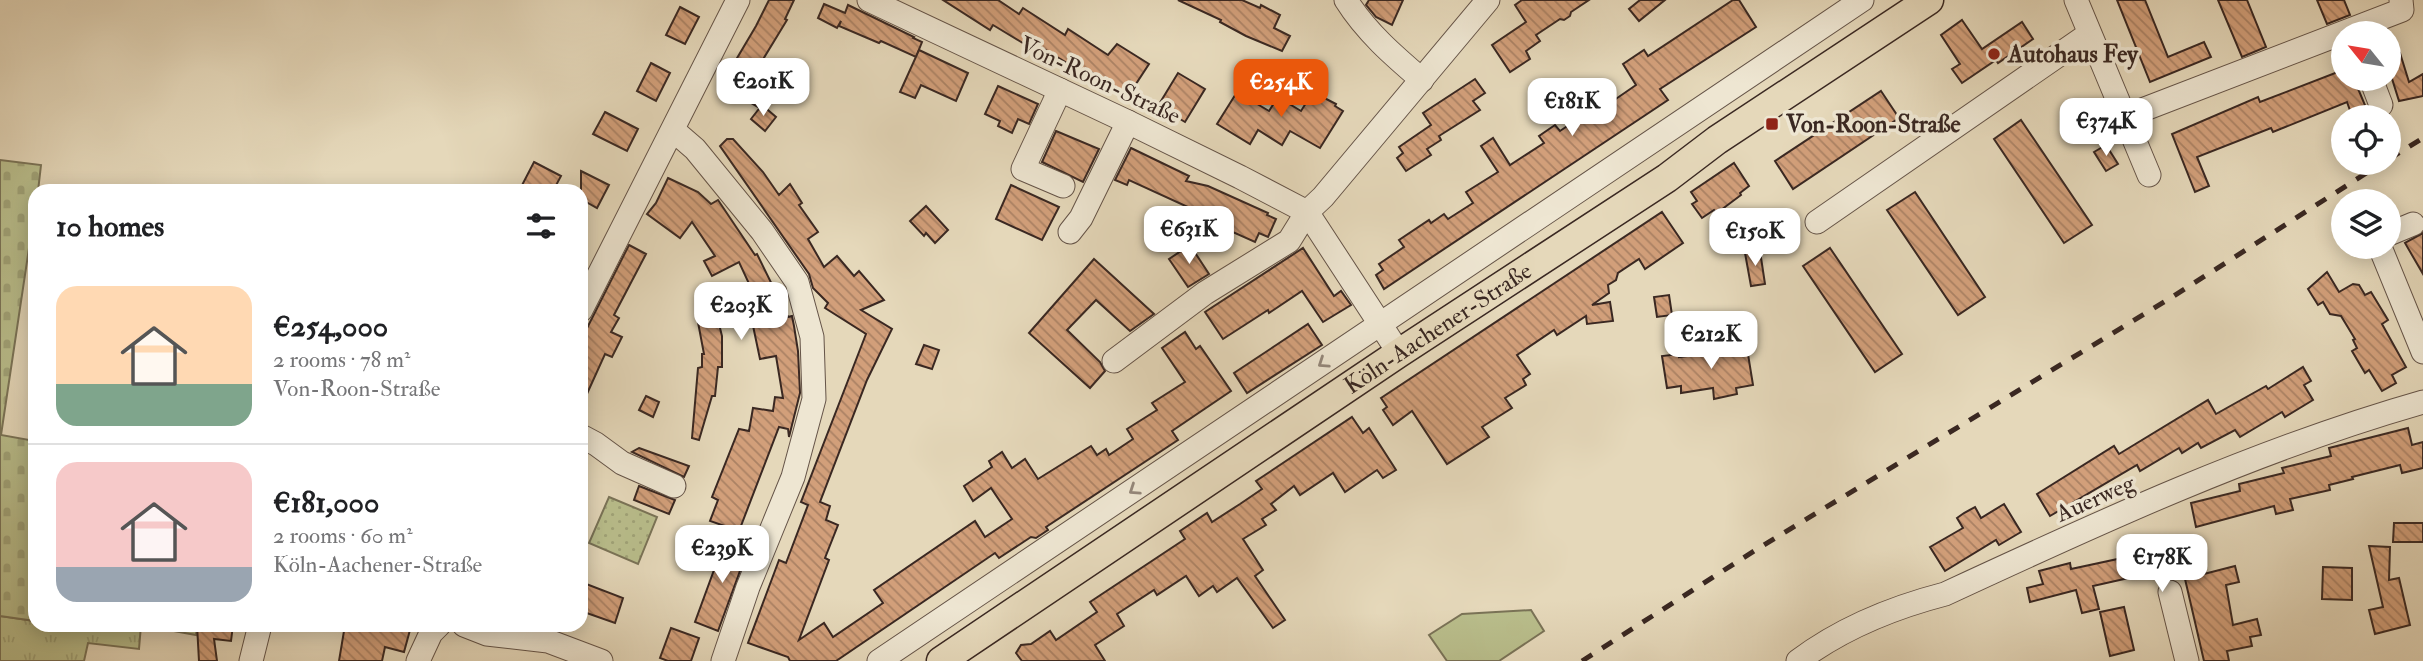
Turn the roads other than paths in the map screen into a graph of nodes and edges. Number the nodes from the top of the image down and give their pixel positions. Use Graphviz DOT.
graph roads {
  1 [pos="738,0"];
  2 [pos="869,0"];
  3 [pos="1346,0"];
  4 [pos="1488,0"];
  5 [pos="1862,0"];
  6 [pos="1929,0"];
  7 [pos="2076,0"];
  8 [pos="2401,0"];
  9 [pos="2376,21"];
  10 [pos="2089,34"];
  11 [pos="2331,39"];
  12 [pos="1422,80"];
  13 [pos="1060,90"];
  14 [pos="2376,91"];
  15 [pos="2381,105"];
  16 [pos="2124,117"];
  17 [pos="1128,122"];
  18 [pos="673,130"];
  19 [pos="2149,175"];
  20 [pos="1063,186"];
  21 [pos="1307,212"];
  22 [pos="1817,222"];
  23 [pos="2413,224"];
  24 [pos="2401,229"];
  25 [pos="1070,232"];
  26 [pos="2385,259"];
  27 [pos="588,296"];
  28 [pos="1380,324"];
  29 [pos="2423,352"];
  30 [pos="1399,353"];
  31 [pos="1114,361"];
  32 [pos="2423,402"];
  33 [pos="588,440"];
  34 [pos="674,485"];
  35 [pos="2170,592"];
  36 [pos="943,620"];
  37 [pos="258,632"];
  38 [pos="433,632"];
  39 [pos="482,632"];
  40 [pos="944,659"];
  41 [pos="251,661"];
  42 [pos="418,661"];
  43 [pos="601,661"];
  44 [pos="723,661"];
  45 [pos="879,661"];
  46 [pos="1798,661"];
  47 [pos="2187,661"];
  1 -- 18 [label="street"];
  2 -- 13 [label="street, Von-Roon-Straße"];
  3 -- 12 [label="street"];
  4 -- 12 [label="street"];
  5 -- 28 [label="street, Köln-Aachener-Straße"];
  6 -- 30 [label="main road, Köln-Aachener-Straße"];
  7 -- 10 [label="street"];
  8 -- 9 [label="street"];
  10 -- 16 [label="street"];
  10 -- 22 [label="street"];
  11 -- 16 [label="street"];
  12 -- 21 [label="street"];
  13 -- 17 [label="street, Von-Roon-Straße"];
  13 -- 20 [label="street"];
  14 -- 15 [label="street"];
  16 -- 19 [label="street"];
  17 -- 21 [label="street, Von-Roon-Straße"];
  17 -- 25 [label="street"];
  18 -- 27 [label="street"];
  18 -- 44 [label="street"];
  21 -- 28 [label="street, Von-Roon-Straße"];
  21 -- 31 [label="street"];
  23 -- 24 [label="street"];
  26 -- 29 [label="street"];
  28 -- 30 [label="street, Von-Roon-Straße"];
  28 -- 36 [label="street, Köln-Aachener-Straße, one-way"];
  30 -- 40 [label="main road, Köln-Aachener-Straße"];
  32 -- 46 [label="street, Auerweg"];
  33 -- 34 [label="street"];
  35 -- 47 [label="street"];
  36 -- 40 [label="street, Köln-Aachener-Straße"];
  36 -- 45 [label="street, Köln-Aachener-Straße"];
  37 -- 41 [label="street"];
  38 -- 42 [label="street"];
  39 -- 43 [label="street"];
}
